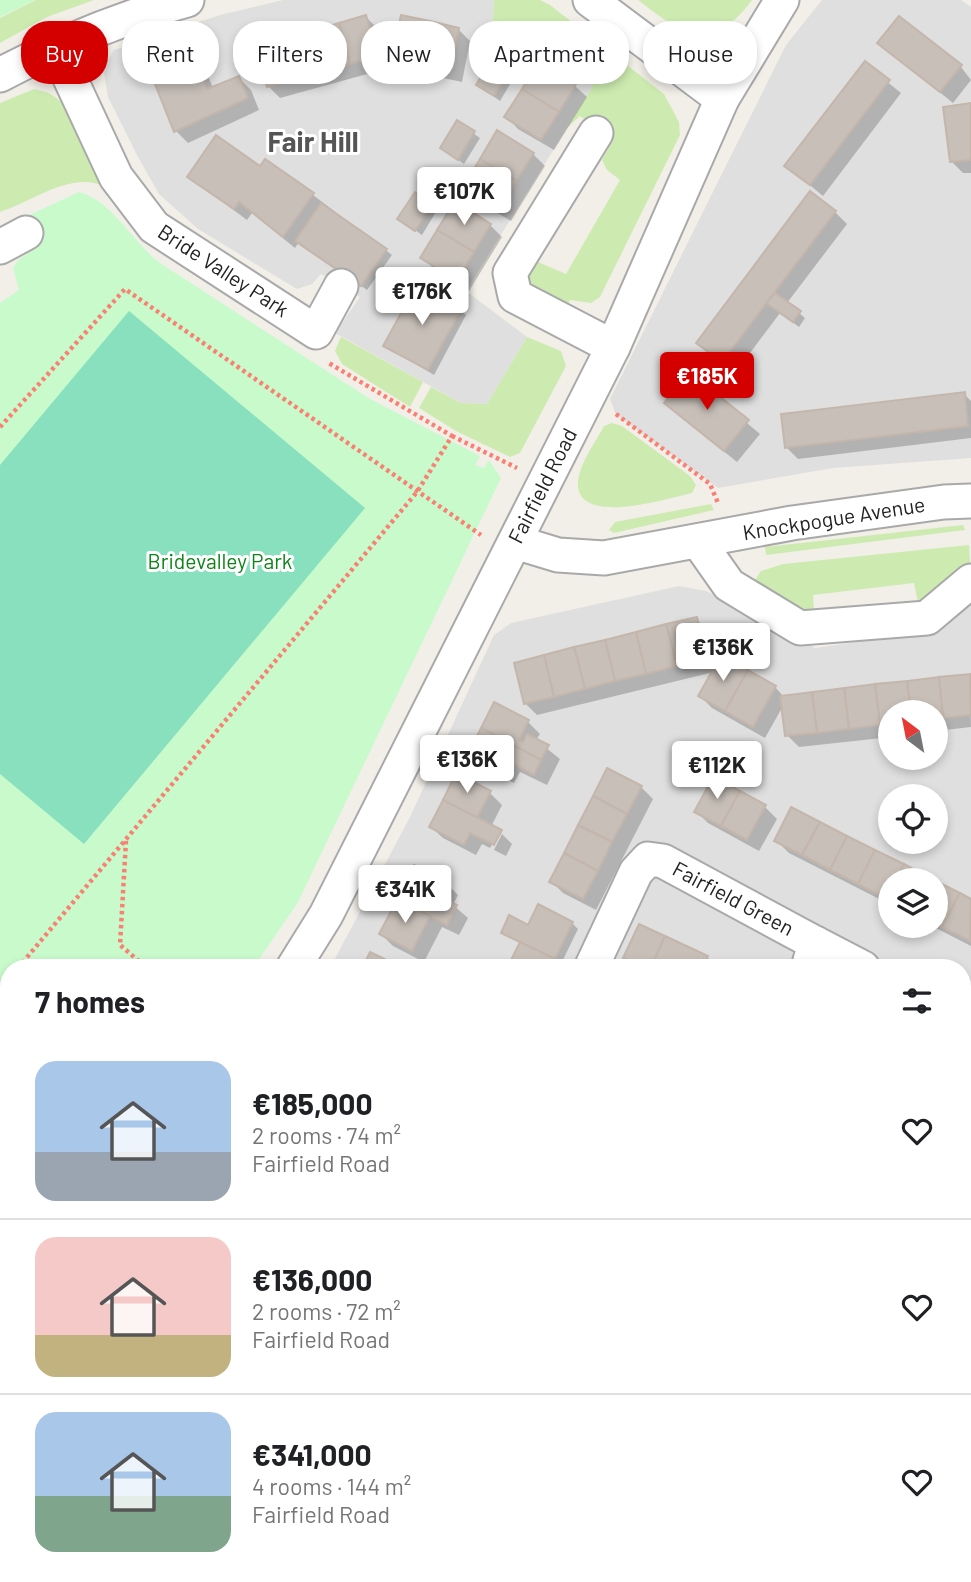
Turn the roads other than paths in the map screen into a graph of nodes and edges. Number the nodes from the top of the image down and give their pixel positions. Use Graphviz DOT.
graph roads {
  1 [pos="187,0"];
  2 [pos="590,0"];
  3 [pos="782,0"];
  4 [pos="108,25"];
  5 [pos="21,64"];
  6 [pos="0,75"];
  7 [pos="73,84"];
  8 [pos="722,99"];
  9 [pos="596,133"];
  10 [pos="341,286"];
  11 [pos="613,347"];
  12 [pos="971,502"];
  13 [pos="714,538"];
  14 [pos="511,550"];
  15 [pos="971,581"];
  16 [pos="811,955"];
  17 [pos="299,959"];
  18 [pos="595,959"];
  1 -- 4 [label="street"];
  2 -- 8 [label="street"];
  3 -- 8 [label="street, Fairfield Road"];
  5 -- 6 [label="street"];
  7 -- 10 [label="street, Bride Valley Park"];
  8 -- 11 [label="street, Fairfield Road"];
  9 -- 11 [label="street"];
  11 -- 14 [label="street, Fairfield Road"];
  12 -- 13 [label="street, Knockpogue Avenue"];
  13 -- 14 [label="street, Knockpogue Avenue"];
  13 -- 15 [label="street"];
  14 -- 17 [label="street, Fairfield Road"];
  16 -- 18 [label="street, Fairfield Green"];
}
